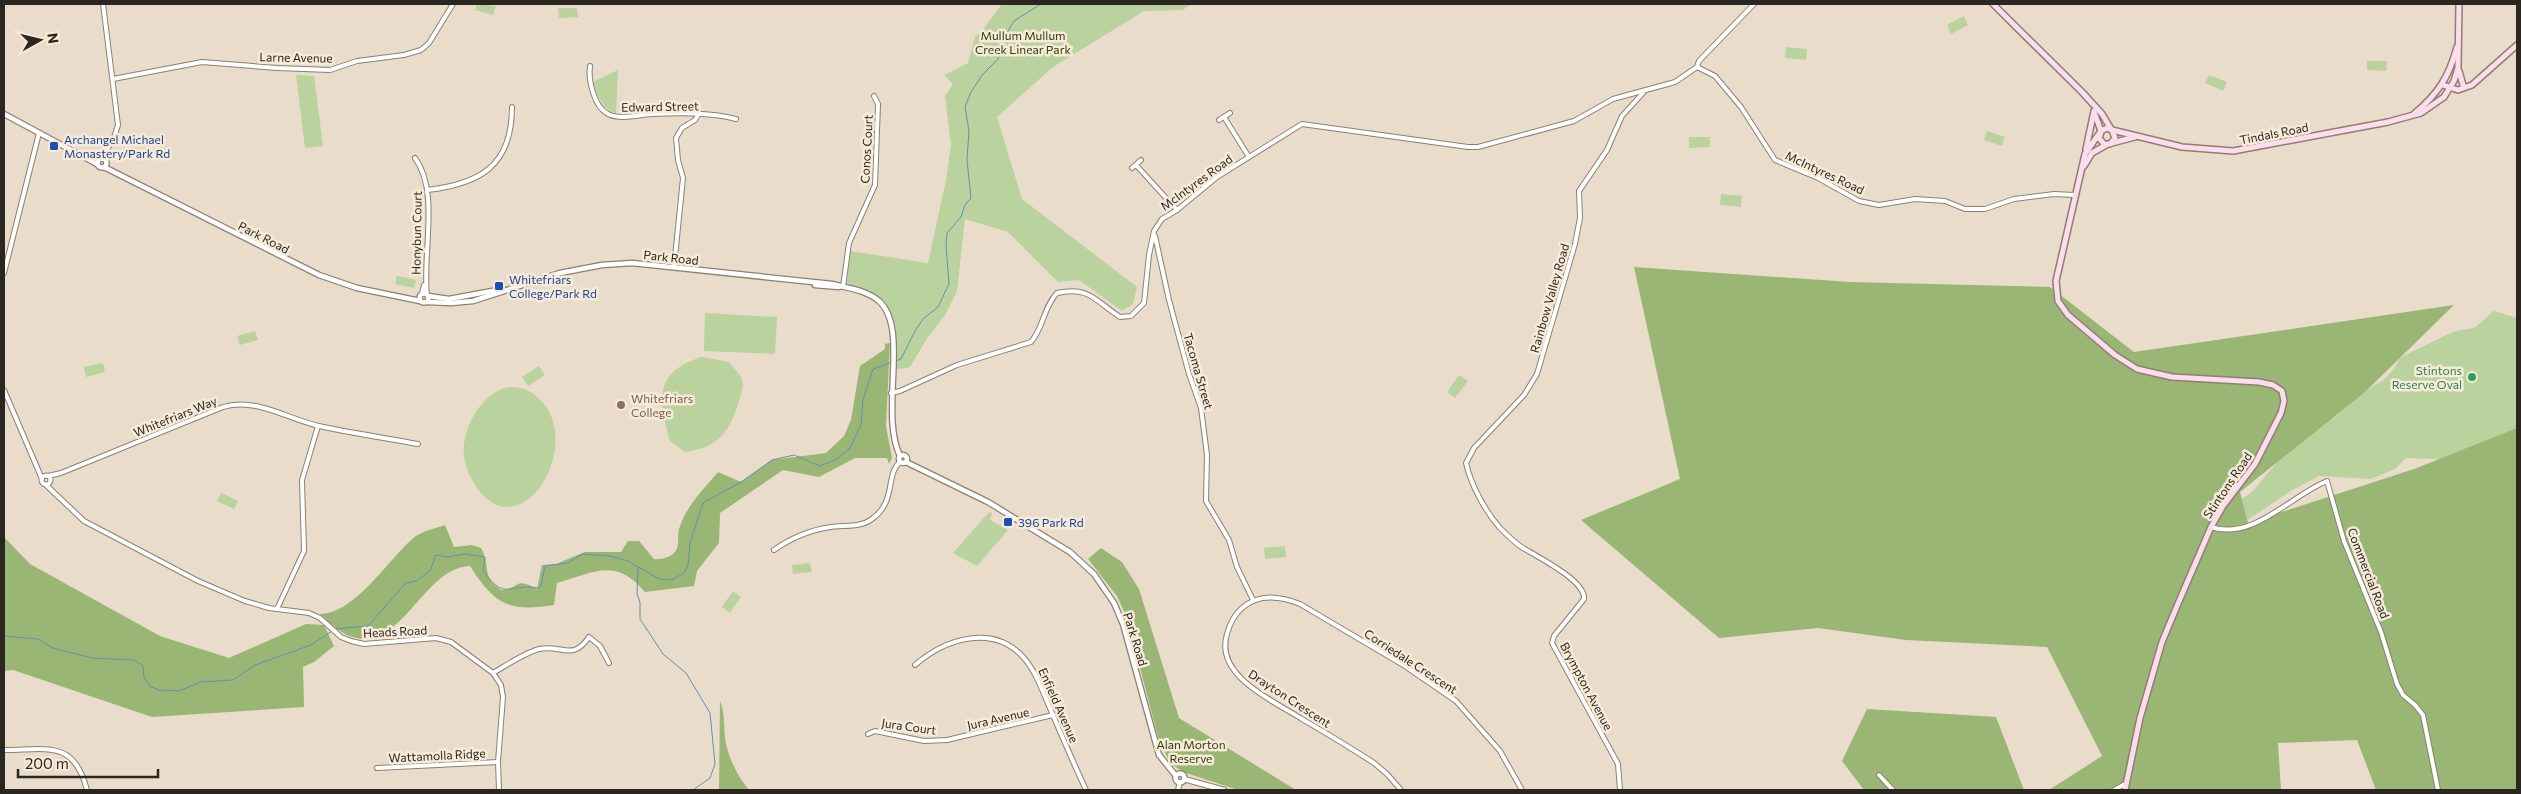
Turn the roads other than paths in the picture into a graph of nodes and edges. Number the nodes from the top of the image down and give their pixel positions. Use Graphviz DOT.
graph roads {
  1 [pos="103,4"];
  2 [pos="453,4"];
  3 [pos="1754,4"];
  4 [pos="1993,4"];
  5 [pos="2459,4"];
  6 [pos="2458,42"];
  7 [pos="2517,45"];
  8 [pos="590,66"];
  9 [pos="1698,67"];
  10 [pos="2458,68"];
  11 [pos="112,79"];
  12 [pos="2445,83"];
  13 [pos="2465,85"];
  14 [pos="2451,86"];
  15 [pos="1644,92"];
  16 [pos="874,96"];
  17 [pos="2089,100"];
  18 [pos="512,107"];
  19 [pos="2094,111"];
  20 [pos="4,114"];
  21 [pos="1230,114"];
  22 [pos="698,115"];
  23 [pos="2413,115"];
  24 [pos="736,119"];
  25 [pos="2112,130"];
  26 [pos="2101,131"];
  27 [pos="38,133"];
  28 [pos="2138,137"];
  29 [pos="2109,144"];
  30 [pos="2085,154"];
  31 [pos="1249,157"];
  32 [pos="415,158"];
  33 [pos="1141,160"];
  34 [pos="102,162"];
  35 [pos="2082,168"];
  36 [pos="427,190"];
  37 [pos="2075,195"];
  38 [pos="1177,210"];
  39 [pos="1154,231"];
  40 [pos="1148,256"];
  41 [pos="1158,258"];
  42 [pos="674,267"];
  43 [pos="4,273"];
  44 [pos="514,287"];
  45 [pos="843,287"];
  46 [pos="424,296"];
  47 [pos="4,390"];
  48 [pos="892,393"];
  49 [pos="318,426"];
  50 [pos="418,444"];
  51 [pos="900,456"];
  52 [pos="900,462"];
  53 [pos="906,462"];
  54 [pos="37,466"];
  55 [pos="61,473"];
  56 [pos="47,476"];
  57 [pos="42,479"];
  58 [pos="51,481"];
  59 [pos="46,485"];
  60 [pos="57,496"];
  61 [pos="2211,526"];
  62 [pos="774,550"];
  63 [pos="1584,599"];
  64 [pos="1253,600"];
  65 [pos="277,609"];
  66 [pos="609,662"];
  67 [pos="915,665"];
  68 [pos="494,673"];
  69 [pos="1053,715"];
  70 [pos="868,734"];
  71 [pos="947,740"];
  72 [pos="4,750"];
  73 [pos="498,762"];
  74 [pos="377,768"];
  75 [pos="1880,775"];
  76 [pos="1182,781"];
  77 [pos="2125,787"];
  78 [pos="87,790"];
  79 [pos="499,790"];
  80 [pos="1086,790"];
  81 [pos="1178,790"];
  82 [pos="1224,790"];
  83 [pos="1402,790"];
  84 [pos="1522,790"];
  85 [pos="1620,790"];
  86 [pos="1892,790"];
  87 [pos="2114,790"];
  88 [pos="2438,790"];
  1 -- 11 [label="street"];
  2 -- 11 [label="street, Larne Avenue"];
  3 -- 9 [label="street, Rainbow Valley Road"];
  4 -- 17 [label="main road"];
  5 -- 6 [label="main road"];
  6 -- 10 [label="main road"];
  6 -- 12 [label="main road"];
  7 -- 13 [label="main road"];
  8 -- 22 [label="street, Edward Street"];
  9 -- 15 [label="street, Rainbow Valley Road"];
  9 -- 37 [label="street, McIntyres Road"];
  10 -- 13 [label="main road"];
  10 -- 14 [label="main road"];
  11 -- 34 [label="street"];
  12 -- 14 [label="main road"];
  12 -- 23 [label="main road"];
  13 -- 14 [label="main road"];
  14 -- 23 [label="main road, Tindals Road"];
  15 -- 31 [label="street, McIntyres Road"];
  15 -- 63 [label="street, Rainbow Valley Road"];
  16 -- 45 [label="street, Conos Court"];
  17 -- 19 [label="main road"];
  17 -- 25 [label="main road"];
  18 -- 36 [label="street"];
  19 -- 26 [label="main road"];
  19 -- 30 [label="main road"];
  20 -- 27 [label="street"];
  21 -- 31 [label="street"];
  22 -- 24 [label="street, Edward Street"];
  22 -- 42 [label="street"];
  23 -- 28 [label="main road, Tindals Road"];
  25 -- 26 [label="main road"];
  25 -- 28 [label="main road, Tindals Road"];
  25 -- 29 [label="main road"];
  26 -- 29 [label="main road"];
  26 -- 30 [label="main road, Stintons Road"];
  27 -- 34 [label="street"];
  27 -- 43 [label="street"];
  28 -- 29 [label="main road, Tindals Road"];
  29 -- 35 [label="main road, Stintons Road"];
  30 -- 35 [label="main road, Stintons Road"];
  31 -- 38 [label="street, McIntyres Road"];
  32 -- 36 [label="street, Honybun Court"];
  33 -- 38 [label="street"];
  34 -- 46 [label="street, Park Road"];
  35 -- 37 [label="main road, Stintons Road"];
  36 -- 46 [label="street, Honybun Court"];
  37 -- 61 [label="main road, Stintons Road"];
  38 -- 39 [label="street, McIntyres Road"];
  39 -- 40 [label="street"];
  39 -- 41 [label="street, Tacoma Street"];
  40 -- 41 [label="street"];
  40 -- 48 [label="street"];
  41 -- 64 [label="street, Tacoma Street"];
  42 -- 44 [label="street, Park Road"];
  42 -- 45 [label="street, Park Road"];
  44 -- 46 [label="street, Park Road"];
  44 -- 46 [label="street, Park Road"];
  45 -- 48 [label="street, Park Road"];
  47 -- 54 [label="street"];
  48 -- 51 [label="street, Park Road"];
  49 -- 50 [label="street, Whitefriars Way"];
  49 -- 55 [label="street, Whitefriars Way"];
  49 -- 65 [label="street"];
  51 -- 52 [label="street"];
  51 -- 53 [label="street"];
  52 -- 53 [label="street"];
  52 -- 62 [label="street"];
  53 -- 76 [label="street, Park Road"];
  54 -- 56 [label="street"];
  54 -- 57 [label="street"];
  55 -- 56 [label="street, Whitefriars Way"];
  55 -- 58 [label="street, Whitefriars Way"];
  56 -- 57 [label="street"];
  56 -- 58 [label="street, Heads Road"];
  57 -- 59 [label="street, Heads Road"];
  58 -- 59 [label="street, Whitefriars Way"];
  58 -- 60 [label="street, Heads Road"];
  59 -- 60 [label="street, Heads Road"];
  60 -- 65 [label="street, Heads Road"];
  61 -- 77 [label="main road, Stintons Road"];
  61 -- 88 [label="street, Commercial Road"];
  63 -- 85 [label="street, Brympton Avenue"];
  64 -- 83 [label="street, Drayton Crescent"];
  64 -- 84 [label="street, Corriedale Crescent"];
  65 -- 68 [label="street, Heads Road"];
  66 -- 68 [label="street"];
  67 -- 69 [label="street, Enfield Avenue"];
  68 -- 73 [label="street"];
  69 -- 71 [label="street, Jura Avenue"];
  69 -- 80 [label="street, Enfield Avenue"];
  70 -- 71 [label="street, Jura Court"];
  72 -- 78 [label="street"];
  73 -- 74 [label="street, Wattamolla Ridge"];
  73 -- 79 [label="street"];
  75 -- 86 [label="street"];
  76 -- 81 [label="street"];
  76 -- 82 [label="street"];
  77 -- 87 [label="street"];
}
